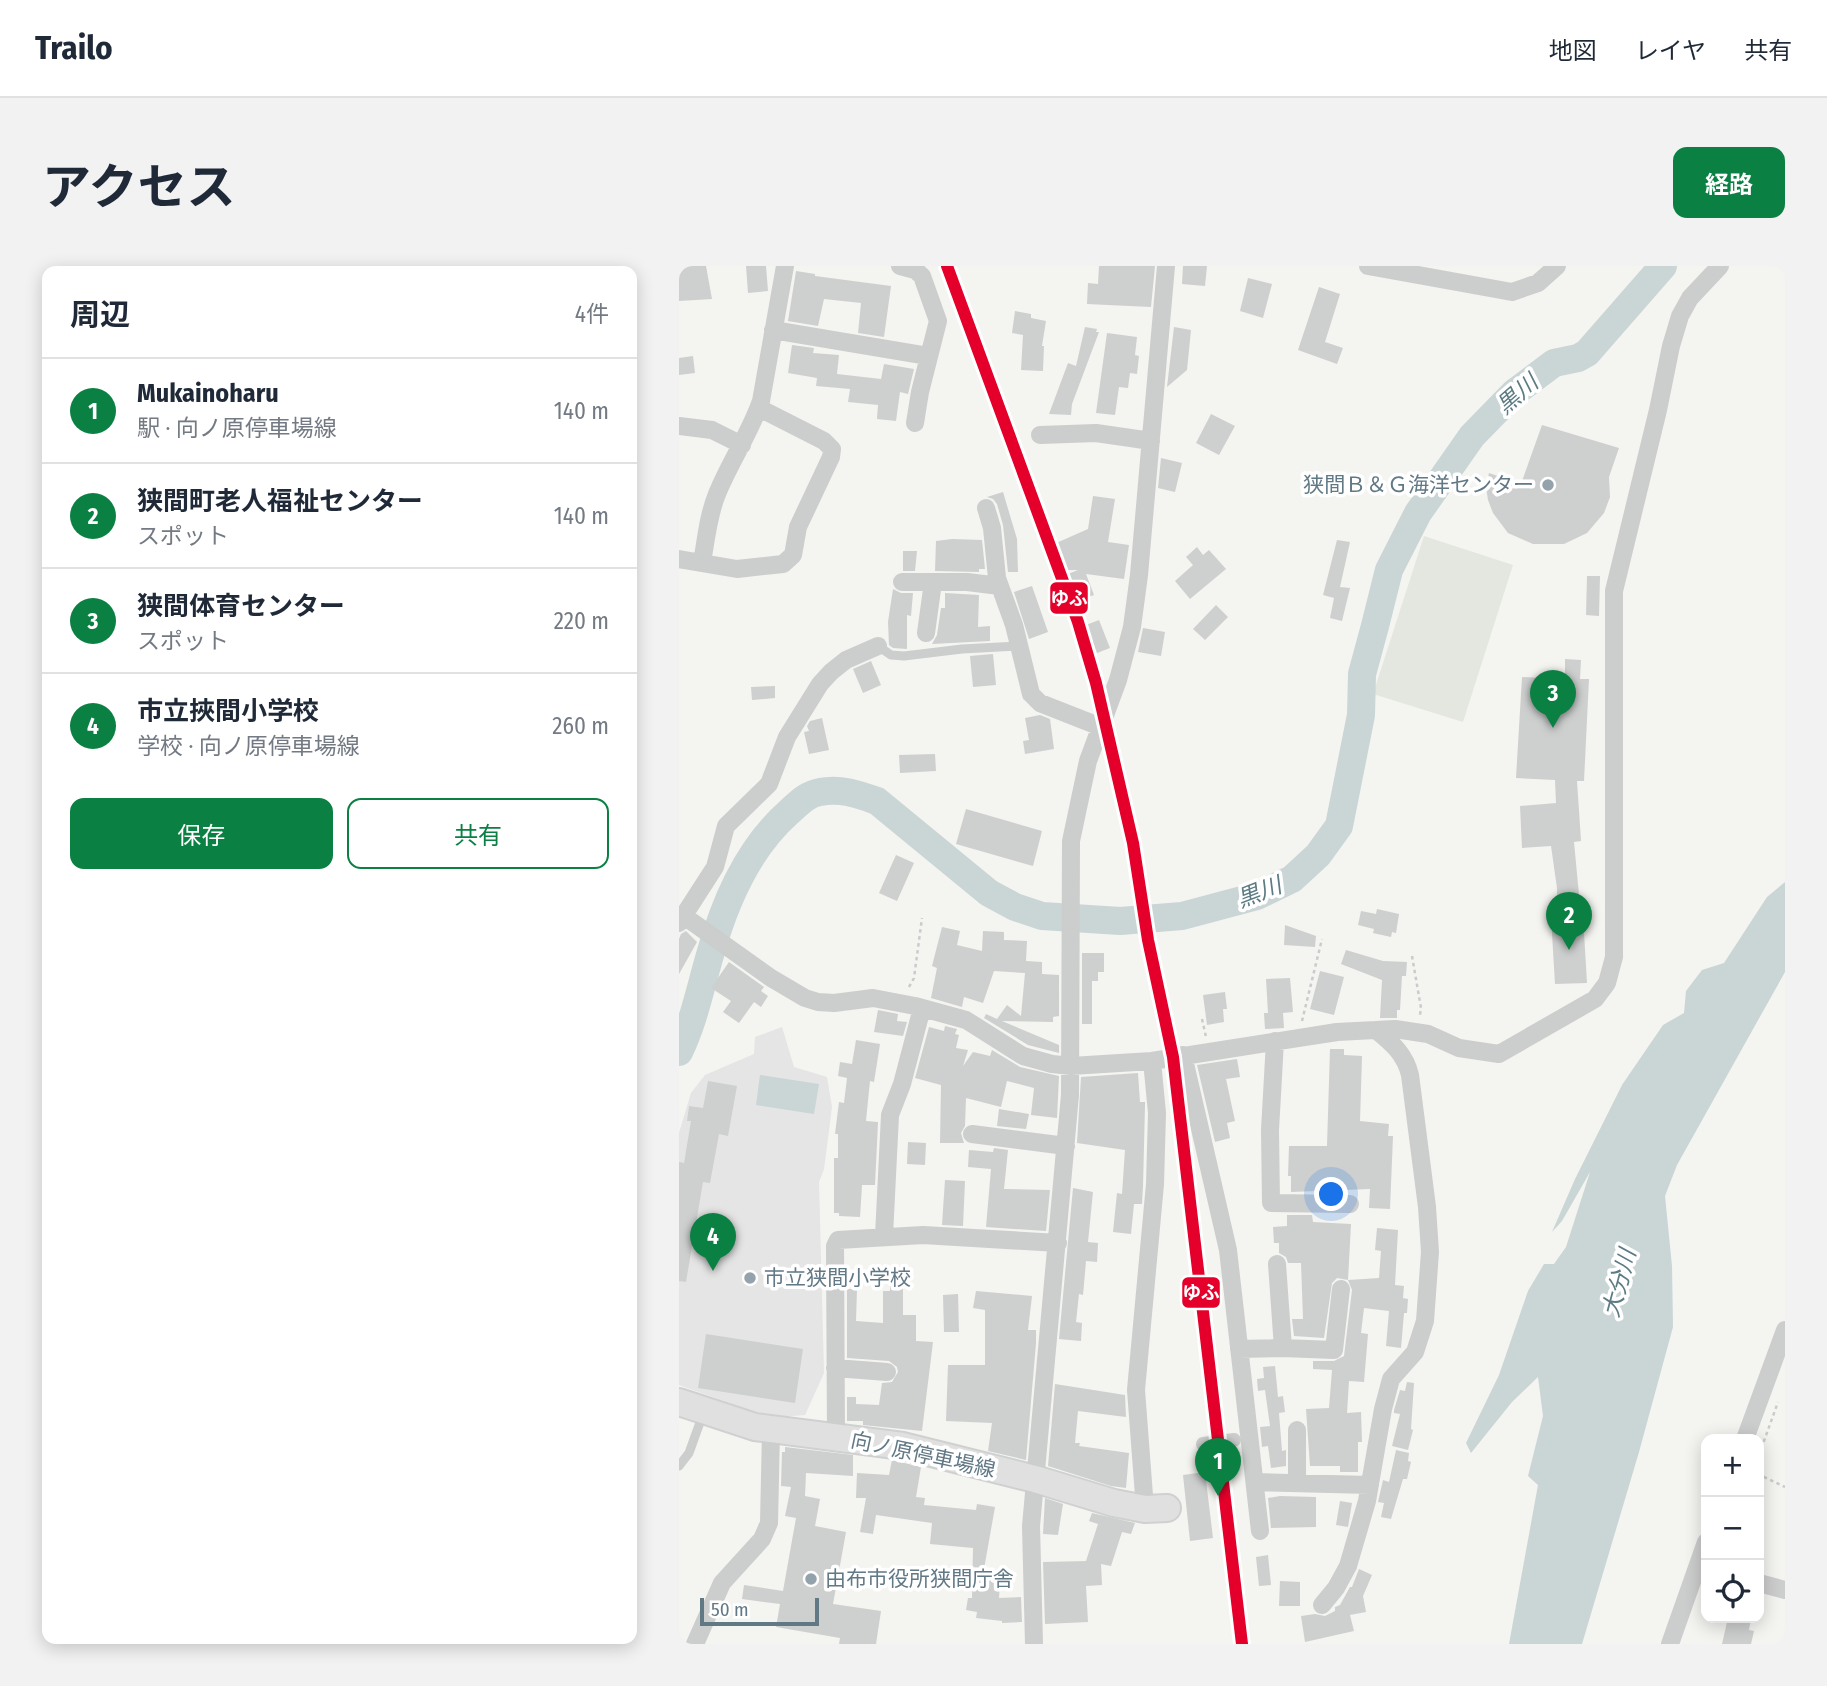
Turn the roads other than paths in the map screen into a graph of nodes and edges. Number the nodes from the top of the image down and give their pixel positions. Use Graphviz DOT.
graph roads {
  1 [pos="785,266"];
  2 [pos="900,266"];
  3 [pos="1166,266"];
  4 [pos="1368,266"];
  5 [pos="1557,266"];
  6 [pos="1720,266"];
  7 [pos="773,330"];
  8 [pos="928,356"];
  9 [pos="759,408"];
  10 [pos="915,423"];
  11 [pos="679,426"];
  12 [pos="1040,435"];
  13 [pos="1151,441"];
  14 [pos="742,445"];
  15 [pos="986,508"];
  16 [pos="679,559"];
  17 [pos="702,563"];
  18 [pos="902,582"];
  19 [pos="933,582"];
  20 [pos="1000,586"];
  21 [pos="926,632"];
  22 [pos="879,646"];
  23 [pos="1020,646"];
  24 [pos="1101,727"];
  25 [pos="683,914"];
  26 [pos="922,1008"];
  27 [pos="1376,1030"];
  28 [pos="1275,1041"];
  29 [pos="1184,1055"];
  30 [pos="1152,1061"];
  31 [pos="1071,1066"];
  32 [pos="972,1135"];
  33 [pos="1066,1146"];
  34 [pos="1350,1204"];
  35 [pos="884,1236"];
  36 [pos="1058,1243"];
  37 [pos="1277,1264"];
  38 [pos="1341,1289"];
  39 [pos="1785,1330"];
  40 [pos="1239,1349"];
  41 [pos="1283,1349"];
  42 [pos="835,1368"];
  43 [pos="887,1372"];
  44 [pos="679,1402"];
  45 [pos="704,1412"];
  46 [pos="1297,1430"];
  47 [pos="771,1431"];
  48 [pos="1747,1434"];
  49 [pos="836,1438"];
  50 [pos="1234,1440"];
  51 [pos="1203,1444"];
  52 [pos="681,1464"];
  53 [pos="1035,1479"];
  54 [pos="1255,1482"];
  55 [pos="1297,1483"];
  56 [pos="1370,1485"];
  57 [pos="1156,1508"];
  58 [pos="1260,1531"];
  59 [pos="1701,1569"];
  60 [pos="1764,1584"];
  61 [pos="1785,1590"];
  62 [pos="1322,1605"];
  63 [pos="695,1644"];
  64 [pos="1034,1644"];
  65 [pos="1670,1644"];
  1 -- 7 [label="street"];
  2 -- 8 [label="street"];
  3 -- 13 [label="street"];
  4 -- 5 [label="street"];
  6 -- 27 [label="street"];
  7 -- 8 [label="street"];
  7 -- 9 [label="street"];
  8 -- 10 [label="street"];
  9 -- 14 [label="street"];
  9 -- 17 [label="street"];
  11 -- 14 [label="street"];
  12 -- 13 [label="street"];
  13 -- 24 [label="street"];
  14 -- 17 [label="street"];
  15 -- 20 [label="street"];
  16 -- 17 [label="street"];
  18 -- 19 [label="street"];
  19 -- 20 [label="street"];
  19 -- 21 [label="street"];
  20 -- 23 [label="street"];
  22 -- 23 [label="lane"];
  22 -- 25 [label="street"];
  23 -- 24 [label="street"];
  24 -- 31 [label="street"];
  25 -- 26 [label="street"];
  26 -- 31 [label="street"];
  26 -- 35 [label="street"];
  27 -- 28 [label="street"];
  27 -- 56 [label="street"];
  28 -- 29 [label="street"];
  28 -- 34 [label="street"];
  29 -- 30 [label="street"];
  29 -- 40 [label="street"];
  30 -- 31 [label="street"];
  30 -- 57 [label="street"];
  31 -- 33 [label="street"];
  32 -- 33 [label="street"];
  33 -- 36 [label="street"];
  35 -- 36 [label="street"];
  35 -- 42 [label="street"];
  36 -- 53 [label="street"];
  37 -- 41 [label="street"];
  38 -- 41 [label="street"];
  39 -- 48 [label="street"];
  40 -- 41 [label="street"];
  40 -- 54 [label="street"];
  42 -- 43 [label="street"];
  42 -- 49 [label="street"];
  44 -- 45 [label="main road, 向ノ原停車場線"];
  45 -- 47 [label="main road, 向ノ原停車場線"];
  45 -- 52 [label="lane"];
  46 -- 55 [label="street"];
  47 -- 49 [label="main road, 向ノ原停車場線"];
  47 -- 63 [label="street"];
  49 -- 53 [label="main road, 向ノ原停車場線"];
  50 -- 51 [label="street"];
  53 -- 57 [label="main road, 向ノ原停車場線"];
  53 -- 64 [label="street"];
  54 -- 55 [label="street"];
  54 -- 58 [label="street"];
  55 -- 56 [label="street"];
  56 -- 62 [label="street"];
  59 -- 65 [label="street"];
  60 -- 61 [label="street"];
}
